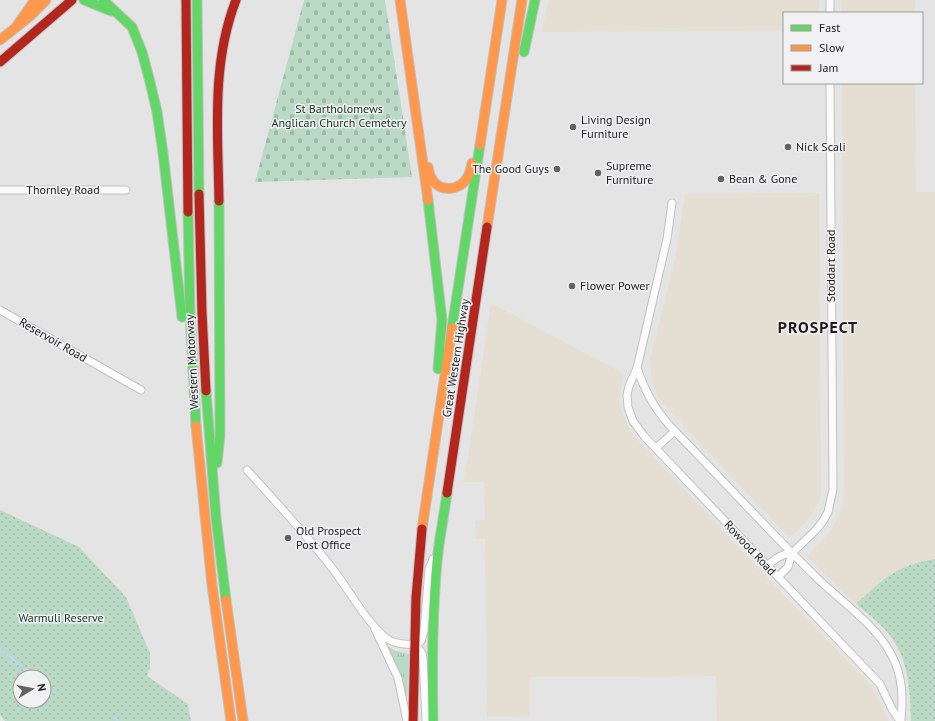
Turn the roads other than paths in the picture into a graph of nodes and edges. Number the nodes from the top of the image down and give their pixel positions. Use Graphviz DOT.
graph roads {
  1 [pos="35,0"];
  2 [pos="46,0"];
  3 [pos="72,0"];
  4 [pos="84,0"];
  5 [pos="103,0"];
  6 [pos="186,0"];
  7 [pos="198,0"];
  8 [pos="236,0"];
  9 [pos="400,0"];
  10 [pos="404,0"];
  11 [pos="502,0"];
  12 [pos="522,0"];
  13 [pos="535,0"];
  14 [pos="830,0"];
  15 [pos="830,12"];
  16 [pos="117,13"];
  17 [pos="16,27"];
  18 [pos="0,40"];
  19 [pos="523,59"];
  20 [pos="0,62"];
  21 [pos="520,73"];
  22 [pos="830,84"];
  23 [pos="488,96"];
  24 [pos="498,167"];
  25 [pos="0,190"];
  26 [pos="126,190"];
  27 [pos="672,203"];
  28 [pos="490,210"];
  29 [pos="470,213"];
  30 [pos="0,310"];
  31 [pos="192,356"];
  32 [pos="637,368"];
  33 [pos="141,390"];
  34 [pos="675,431"];
  35 [pos="656,448"];
  36 [pos="433,456"];
  37 [pos="247,470"];
  38 [pos="214,499"];
  39 [pos="439,543"];
  40 [pos="792,553"];
  41 [pos="767,566"];
  42 [pos="778,577"];
  43 [pos="372,624"];
  44 [pos="415,644"];
  45 [pos="231,721"];
  46 [pos="243,721"];
  47 [pos="407,721"];
  48 [pos="413,721"];
  49 [pos="426,721"];
  50 [pos="433,721"];
  51 [pos="901,721"];
  1 -- 17 [label="main road"];
  2 -- 17 [label="main road"];
  3 -- 20 [label="main road"];
  4 -- 16 [label="main road"];
  5 -- 16 [label="main road"];
  6 -- 31 [label="main road, Western Motorway"];
  7 -- 38 [label="main road, Western Motorway"];
  8 -- 38 [label="main road"];
  9 -- 36 [label="main road"];
  10 -- 23 [label="main road"];
  11 -- 23 [label="main road, Great Western Highway"];
  12 -- 24 [label="main road, Great Western Highway"];
  13 -- 19 [label="main road"];
  14 -- 15 [label="street"];
  16 -- 31 [label="main road"];
  17 -- 18 [label="main road"];
  21 -- 24 [label="main road"];
  22 -- 40 [label="street, Stoddart Road"];
  23 -- 29 [label="main road, Great Western Highway"];
  24 -- 28 [label="main road, Great Western Highway"];
  25 -- 26 [label="street, Thornley Road"];
  27 -- 32 [label="street, Rowood Road"];
  28 -- 29 [label="main road"];
  28 -- 39 [label="main road, Great Western Highway"];
  29 -- 36 [label="main road, Great Western Highway"];
  30 -- 33 [label="street, Reservoir Road"];
  31 -- 45 [label="main road, Western Motorway"];
  32 -- 34 [label="street, Rowood Road"];
  32 -- 35 [label="street, Rowood Road"];
  34 -- 35 [label="street"];
  34 -- 40 [label="street, Rowood Road"];
  35 -- 41 [label="street, Rowood Road"];
  36 -- 44 [label="main road, Great Western Highway"];
  37 -- 43 [label="street"];
  38 -- 46 [label="main road, Western Motorway"];
  39 -- 44 [label="street"];
  39 -- 50 [label="main road, Great Western Highway"];
  40 -- 41 [label="street, Stoddart Road"];
  40 -- 42 [label="street, Stoddart Road"];
  40 -- 51 [label="street, Rowood Road"];
  41 -- 42 [label="street, Rowood Road"];
  42 -- 51 [label="street, Rowood Road"];
  43 -- 44 [label="street"];
  43 -- 47 [label="street"];
  44 -- 48 [label="main road, Great Western Highway"];
  44 -- 49 [label="street"];
}
